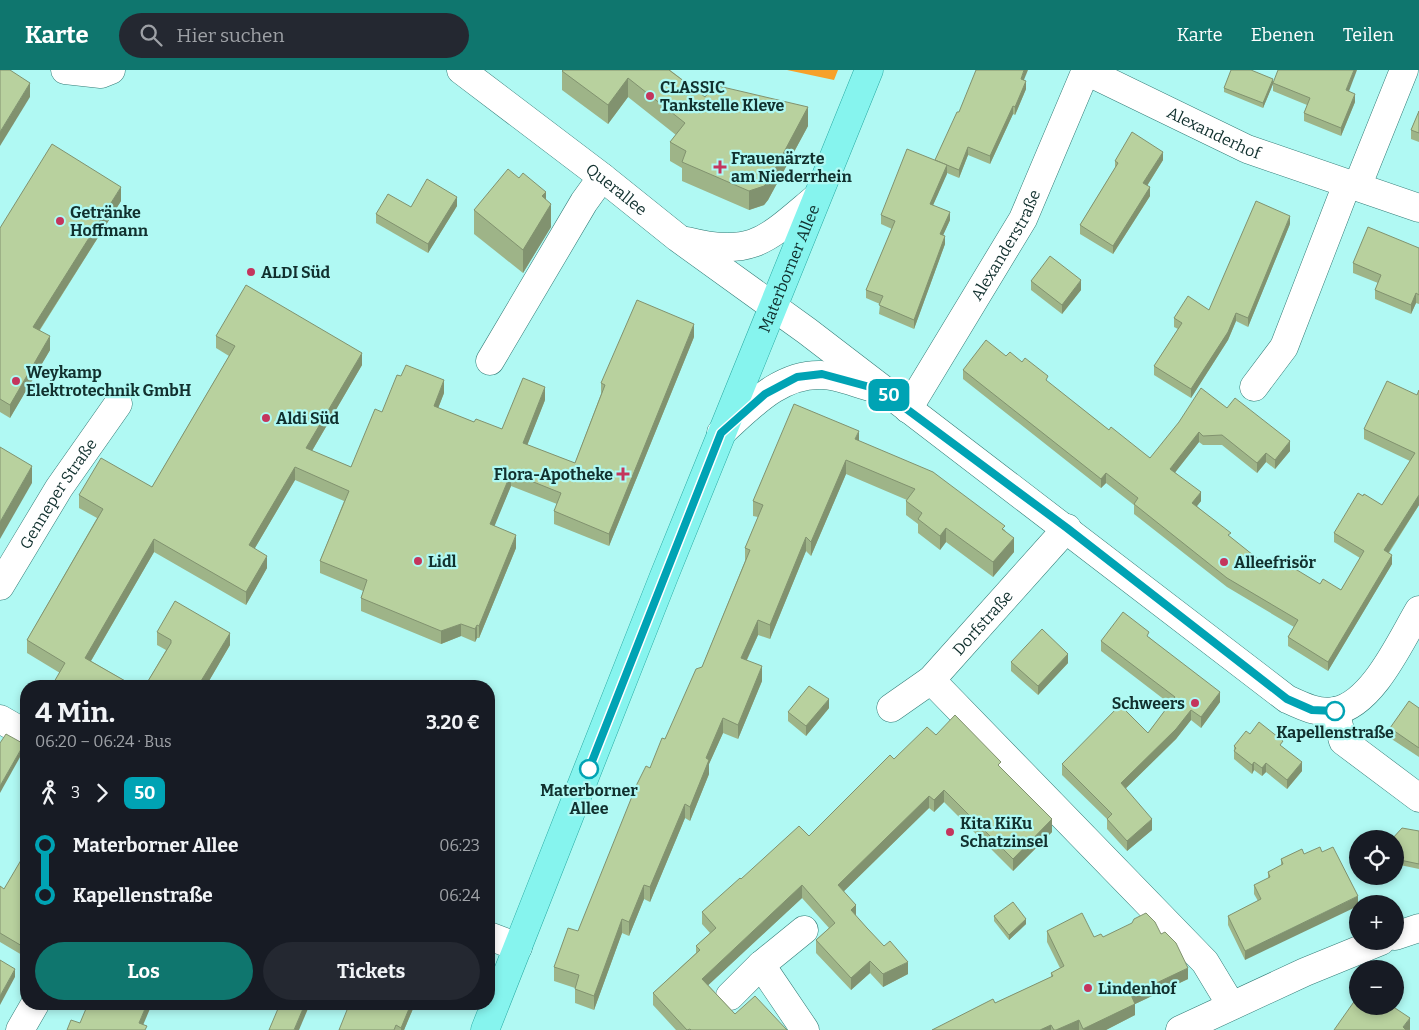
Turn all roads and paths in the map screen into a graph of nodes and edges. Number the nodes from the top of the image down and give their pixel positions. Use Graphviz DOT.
graph roads {
  1 [pos="65,70"];
  2 [pos="111,70"];
  3 [pos="462,70"];
  4 [pos="869,70"];
  5 [pos="1404,70"];
  6 [pos="1086,71"];
  7 [pos="602,177"];
  8 [pos="1352,185"];
  9 [pos="816,198"];
  10 [pos="1419,208"];
  11 [pos="678,238"];
  12 [pos="772,308"];
  13 [pos="490,361"];
  14 [pos="1254,386"];
  15 [pos="881,390"];
  16 [pos="118,404"];
  17 [pos="908,410"];
  18 [pos="721,433"];
  19 [pos="1067,528"];
  20 [pos="0,586"];
  21 [pos="1419,610"];
  22 [pos="931,680"];
  23 [pos="892,708"];
  24 [pos="1335,711"];
  25 [pos="0,719"];
  26 [pos="20,731"];
  27 [pos="1419,798"];
  28 [pos="1419,928"];
  29 [pos="804,930"];
  30 [pos="1404,933"];
  31 [pos="495,938"];
  32 [pos="518,948"];
  33 [pos="1360,950"];
  34 [pos="762,965"];
  35 [pos="730,996"];
  36 [pos="495,1005"];
  37 [pos="1231,1005"];
  38 [pos="31,1010"];
  39 [pos="493,1010"];
  40 [pos="20,1030"];
  41 [pos="485,1030"];
  42 [pos="805,1030"];
  43 [pos="1180,1030"];
  1 -- 2 [label="street"];
  3 -- 7 [label="street, Querallee"];
  4 -- 9 [label="main road, Materborner Allee"];
  5 -- 8 [label="street"];
  6 -- 8 [label="street, Alexanderhof"];
  6 -- 17 [label="street, Alexanderstraße"];
  7 -- 11 [label="street, Querallee"];
  7 -- 13 [label="street"];
  8 -- 10 [label="street, Alexanderhof"];
  8 -- 14 [label="street"];
  9 -- 11 [label="street"];
  9 -- 12 [label="main road, Materborner Allee"];
  11 -- 12 [label="street, Querallee"];
  12 -- 15 [label="street"];
  12 -- 18 [label="main road, Materborner Allee"];
  15 -- 17 [label="street"];
  15 -- 18 [label="street"];
  16 -- 20 [label="street, Genneper Straße"];
  17 -- 19 [label="street"];
  18 -- 32 [label="main road, Materborner Allee"];
  19 -- 22 [label="street, Dorfstraße"];
  19 -- 24 [label="street"];
  21 -- 24 [label="street"];
  22 -- 23 [label="street, Dorfstraße"];
  22 -- 37 [label="street"];
  24 -- 27 [label="street"];
  25 -- 26 [label="street"];
  28 -- 30 [label="street"];
  29 -- 34 [label="street"];
  31 -- 32 [label="street"];
  32 -- 36 [label="main road, Materborner Allee"];
  33 -- 37 [label="street"];
  34 -- 35 [label="street"];
  34 -- 42 [label="street"];
  37 -- 43 [label="street"];
  38 -- 40 [label="street"];
  39 -- 41 [label="main road, Materborner Allee"];
}
